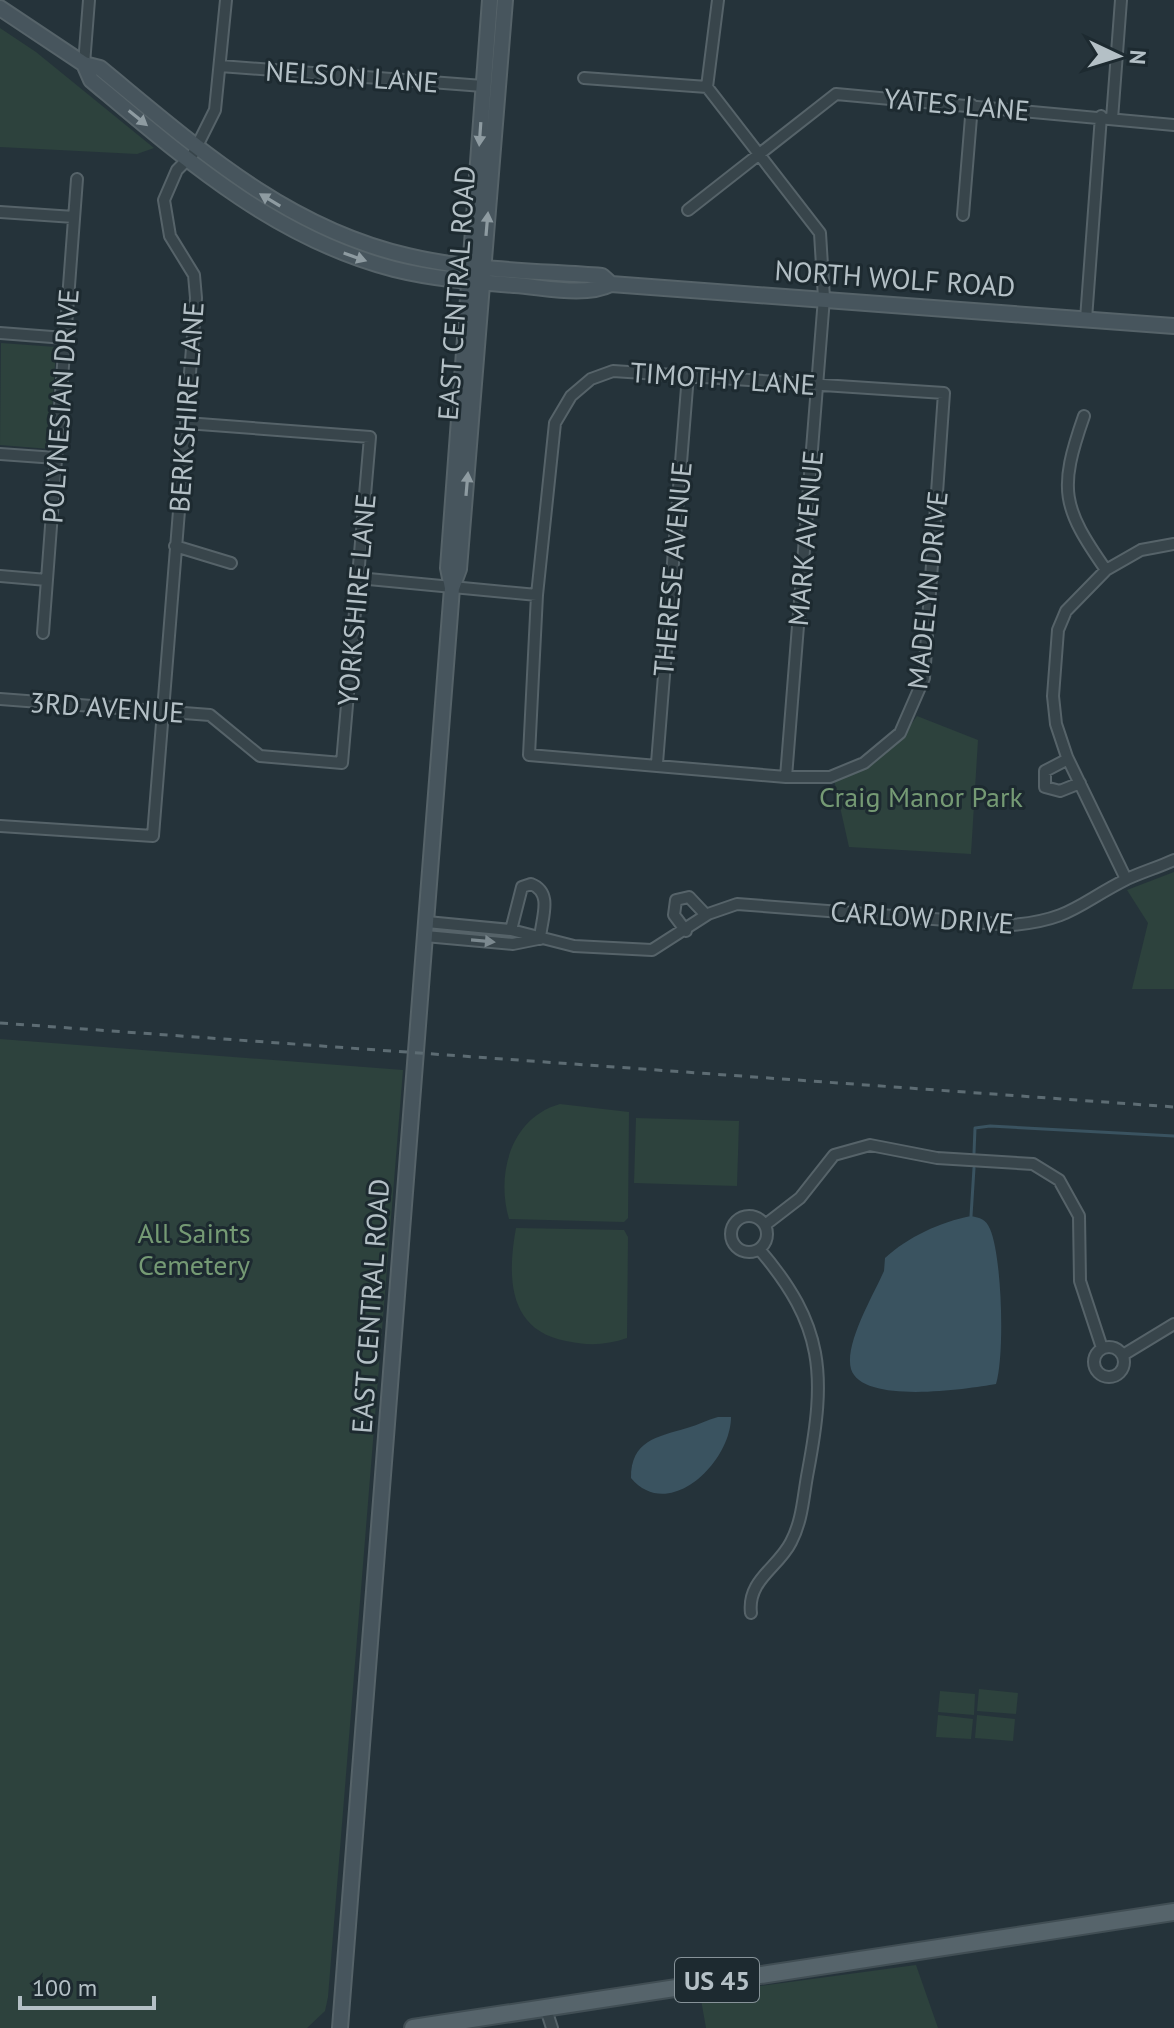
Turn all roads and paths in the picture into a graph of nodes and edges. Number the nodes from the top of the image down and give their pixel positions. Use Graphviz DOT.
graph roads {
  1 [pos="89,0"];
  2 [pos="226,0"];
  3 [pos="490,0"];
  4 [pos="505,0"];
  5 [pos="718,0"];
  6 [pos="1121,0"];
  7 [pos="0,8"];
  8 [pos="84,64"];
  9 [pos="220,66"];
  10 [pos="584,78"];
  11 [pos="483,86"];
  12 [pos="707,87"];
  13 [pos="972,105"];
  14 [pos="1107,118"];
  15 [pos="1174,125"];
  16 [pos="192,153"];
  17 [pos="762,154"];
  18 [pos="77,179"];
  19 [pos="688,210"];
  20 [pos="0,212"];
  21 [pos="963,215"];
  22 [pos="74,217"];
  23 [pos="476,274"];
  24 [pos="824,298"];
  25 [pos="1086,319"];
  26 [pos="1174,326"];
  27 [pos="0,333"];
  28 [pos="65,338"];
  29 [pos="688,375"];
  30 [pos="817,384"];
  31 [pos="944,393"];
  32 [pos="1084,416"];
  33 [pos="186,423"];
  34 [pos="0,454"];
  35 [pos="56,458"];
  36 [pos="1174,544"];
  37 [pos="175,546"];
  38 [pos="231,563"];
  39 [pos="1106,570"];
  40 [pos="0,576"];
  41 [pos="358,578"];
  42 [pos="47,580"];
  43 [pos="452,588"];
  44 [pos="537,595"];
  45 [pos="43,633"];
  46 [pos="0,699"];
  47 [pos="164,710"];
  48 [pos="529,755"];
  49 [pos="1068,759"];
  50 [pos="342,763"];
  51 [pos="657,763"];
  52 [pos="786,777"];
  53 [pos="1080,783"];
  54 [pos="0,826"];
  55 [pos="1174,860"];
  56 [pos="1126,879"];
  57 [pos="706,915"];
  58 [pos="426,929"];
  59 [pos="511,930"];
  60 [pos="686,931"];
  61 [pos="540,939"];
  62 [pos="765,1225"];
  63 [pos="759,1249"];
  64 [pos="1174,1324"];
  65 [pos="1102,1348"];
  66 [pos="1123,1355"];
  67 [pos="751,1613"];
  68 [pos="1174,1912"];
  69 [pos="545,2006"];
  70 [pos="340,2028"];
  71 [pos="413,2028"];
  72 [pos="552,2028"];
  1 -- 8 [label="street"];
  2 -- 9 [label="street, BERKSHIRE LANE"];
  3 -- 11 [label="main road, EAST CENTRAL ROAD"];
  23 -- 4 [label="main road, EAST CENTRAL ROAD, one-way"];
  5 -- 12 [label="street"];
  6 -- 14 [label="street"];
  7 -- 8 [label="main road, NORTH WOLF ROAD"];
  8 -- 16 [label="main road, NORTH WOLF ROAD"];
  9 -- 11 [label="street, NELSON LANE"];
  9 -- 16 [label="street, BERKSHIRE LANE"];
  10 -- 12 [label="street"];
  11 -- 23 [label="main road, EAST CENTRAL ROAD, one-way"];
  12 -- 17 [label="street, MARK AVENUE"];
  13 -- 14 [label="street, YATES LANE"];
  13 -- 17 [label="street, YATES LANE"];
  13 -- 21 [label="street"];
  14 -- 15 [label="street, YATES LANE"];
  14 -- 25 [label="street"];
  16 -- 23 [label="main road, NORTH WOLF ROAD"];
  16 -- 33 [label="street, BERKSHIRE LANE"];
  17 -- 19 [label="street, YATES LANE"];
  17 -- 24 [label="street, MARK AVENUE"];
  18 -- 22 [label="street, POLYNESIAN DRIVE"];
  20 -- 22 [label="street"];
  22 -- 28 [label="street, POLYNESIAN DRIVE"];
  23 -- 24 [label="main road, NORTH WOLF ROAD"];
  23 -- 43 [label="main road, EAST CENTRAL ROAD"];
  24 -- 25 [label="main road, NORTH WOLF ROAD"];
  24 -- 30 [label="street, MARK AVENUE"];
  25 -- 26 [label="main road, NORTH WOLF ROAD"];
  27 -- 28 [label="street"];
  28 -- 35 [label="street, POLYNESIAN DRIVE"];
  29 -- 30 [label="street, TIMOTHY LANE"];
  29 -- 44 [label="street, TIMOTHY LANE"];
  29 -- 51 [label="street, THERESE AVENUE"];
  30 -- 31 [label="street, TIMOTHY LANE"];
  30 -- 52 [label="street, MARK AVENUE"];
  31 -- 52 [label="street, MADELYN DRIVE"];
  32 -- 39 [label="street"];
  33 -- 37 [label="street, BERKSHIRE LANE"];
  33 -- 41 [label="street, YORKSHIRE LANE"];
  34 -- 35 [label="street"];
  35 -- 42 [label="street, POLYNESIAN DRIVE"];
  36 -- 39 [label="street"];
  37 -- 38 [label="street"];
  37 -- 47 [label="street, BERKSHIRE LANE"];
  39 -- 49 [label="street"];
  40 -- 42 [label="street"];
  41 -- 43 [label="street"];
  41 -- 50 [label="street, YORKSHIRE LANE"];
  42 -- 45 [label="street, POLYNESIAN DRIVE"];
  43 -- 44 [label="street"];
  43 -- 58 [label="main road, EAST CENTRAL ROAD"];
  44 -- 48 [label="street, TIMOTHY LANE"];
  46 -- 47 [label="street, 3RD AVENUE"];
  47 -- 50 [label="street, 3RD AVENUE"];
  47 -- 54 [label="street, BERKSHIRE LANE"];
  48 -- 51 [label="street, MADELYN DRIVE"];
  49 -- 53 [label="street"];
  49 -- 53 [label="street"];
  51 -- 52 [label="street, MADELYN DRIVE"];
  53 -- 56 [label="street"];
  55 -- 56 [label="street, CARLOW DRIVE"];
  56 -- 57 [label="street, CARLOW DRIVE"];
  57 -- 60 [label="street, CARLOW DRIVE"];
  57 -- 60 [label="street"];
  58 -- 59 [label="street, CARLOW DRIVE"];
  58 -- 61 [label="street, CARLOW DRIVE, one-way"];
  58 -- 70 [label="main road, EAST CENTRAL ROAD"];
  59 -- 61 [label="street, CARLOW DRIVE"];
  59 -- 61 [label="street"];
  60 -- 61 [label="street, CARLOW DRIVE"];
  62 -- 63 [label="street"];
  62 -- 63 [label="street"];
  62 -- 65 [label="street"];
  63 -- 67 [label="street"];
  64 -- 66 [label="street"];
  65 -- 66 [label="street"];
  65 -- 66 [label="street"];
  68 -- 69 [label="main road, US 45"];
  69 -- 71 [label="main road, US 45"];
  69 -- 72 [label="street"];
}
